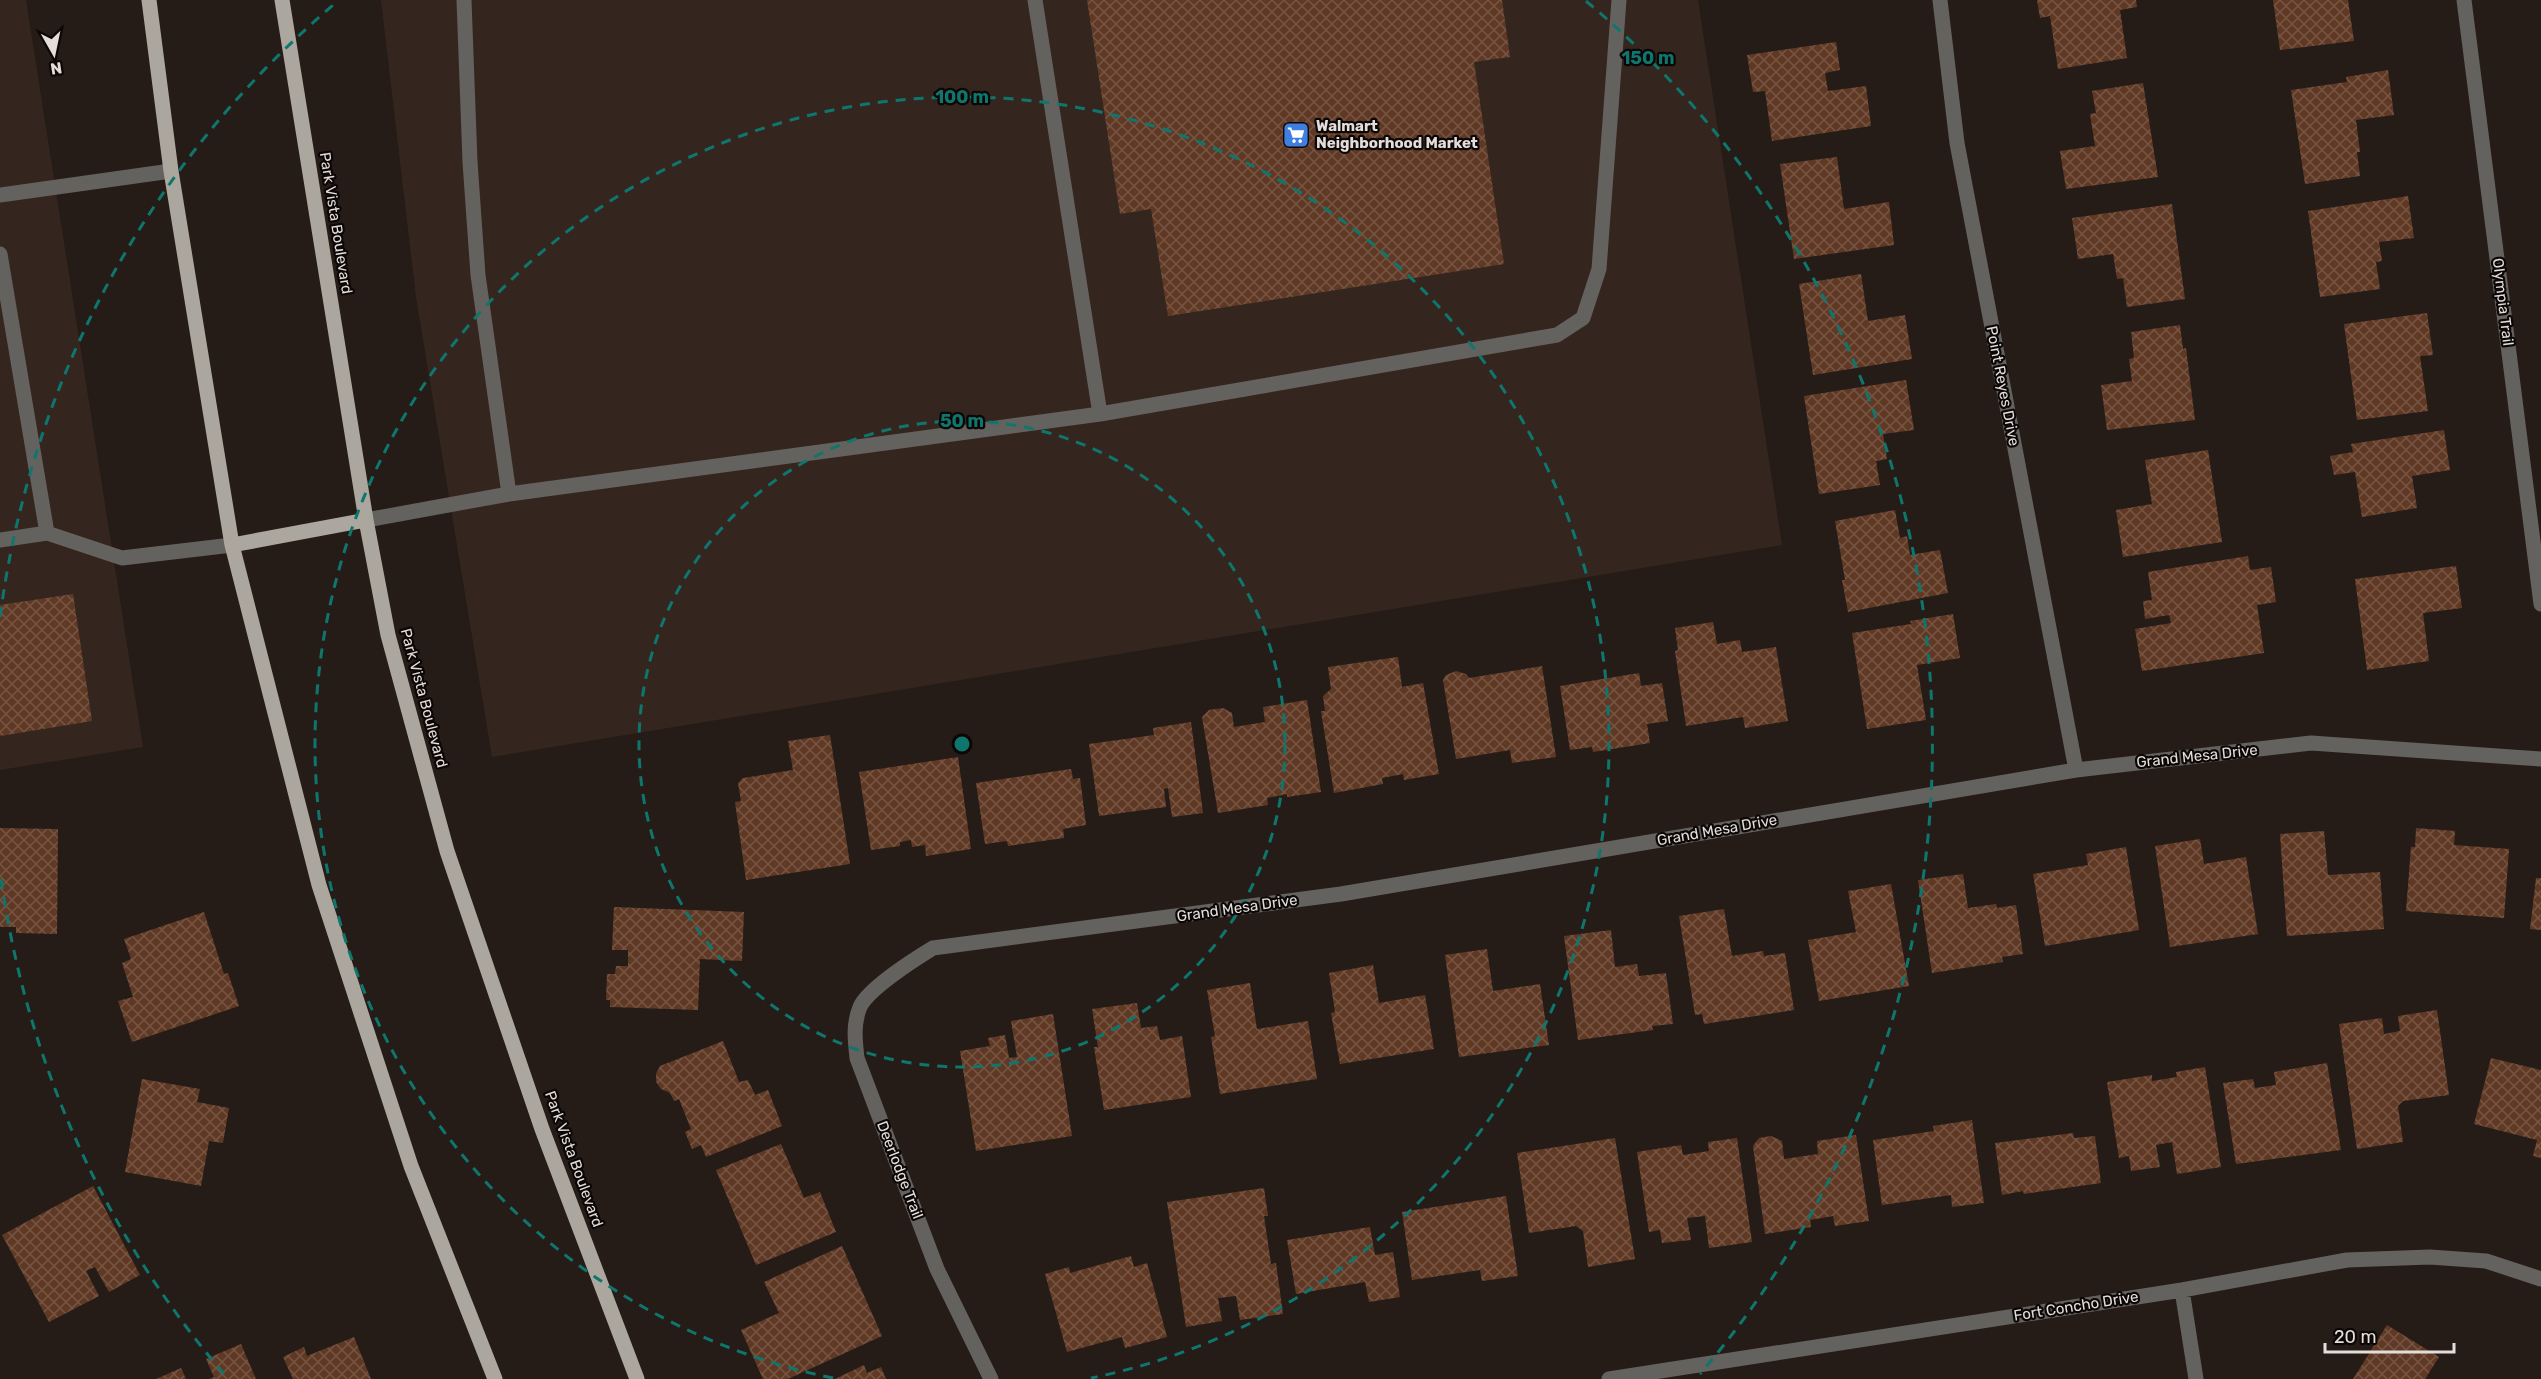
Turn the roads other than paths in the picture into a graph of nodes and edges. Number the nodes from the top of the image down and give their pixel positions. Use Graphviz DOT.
graph roads {
  1 [pos="149,0"];
  2 [pos="282,0"];
  3 [pos="464,0"];
  4 [pos="1035,0"];
  5 [pos="1619,0"];
  6 [pos="1940,0"];
  7 [pos="2464,0"];
  8 [pos="171,171"];
  9 [pos="0,195"];
  10 [pos="0,254"];
  11 [pos="1100,414"];
  12 [pos="509,494"];
  13 [pos="366,520"];
  14 [pos="47,533"];
  15 [pos="0,540"];
  16 [pos="232,544"];
  17 [pos="2541,604"];
  18 [pos="2541,759"];
  19 [pos="2076,770"];
  20 [pos="900,968"];
  21 [pos="2541,1279"];
  22 [pos="2182,1290"];
  23 [pos="495,1379"];
  24 [pos="637,1379"];
  25 [pos="991,1379"];
  26 [pos="1609,1379"];
  27 [pos="2196,1379"];
  1 -- 8 [label="main road"];
  2 -- 13 [label="main road, Park Vista Boulevard"];
  3 -- 12 [label="street"];
  4 -- 11 [label="street"];
  5 -- 11 [label="street"];
  6 -- 19 [label="street, Point Reyes Drive"];
  7 -- 17 [label="street, Olympia Trail"];
  8 -- 9 [label="street"];
  8 -- 16 [label="main road"];
  10 -- 14 [label="street"];
  11 -- 12 [label="street"];
  12 -- 13 [label="street"];
  13 -- 16 [label="main road"];
  13 -- 24 [label="main road, Park Vista Boulevard"];
  14 -- 15 [label="street"];
  14 -- 16 [label="street"];
  16 -- 23 [label="main road"];
  18 -- 19 [label="street, Grand Mesa Drive"];
  19 -- 20 [label="street, Grand Mesa Drive"];
  20 -- 25 [label="street, Deerlodge Trail"];
  21 -- 22 [label="street, Fort Concho Drive"];
  22 -- 26 [label="street, Fort Concho Drive"];
  22 -- 27 [label="street"];
}
